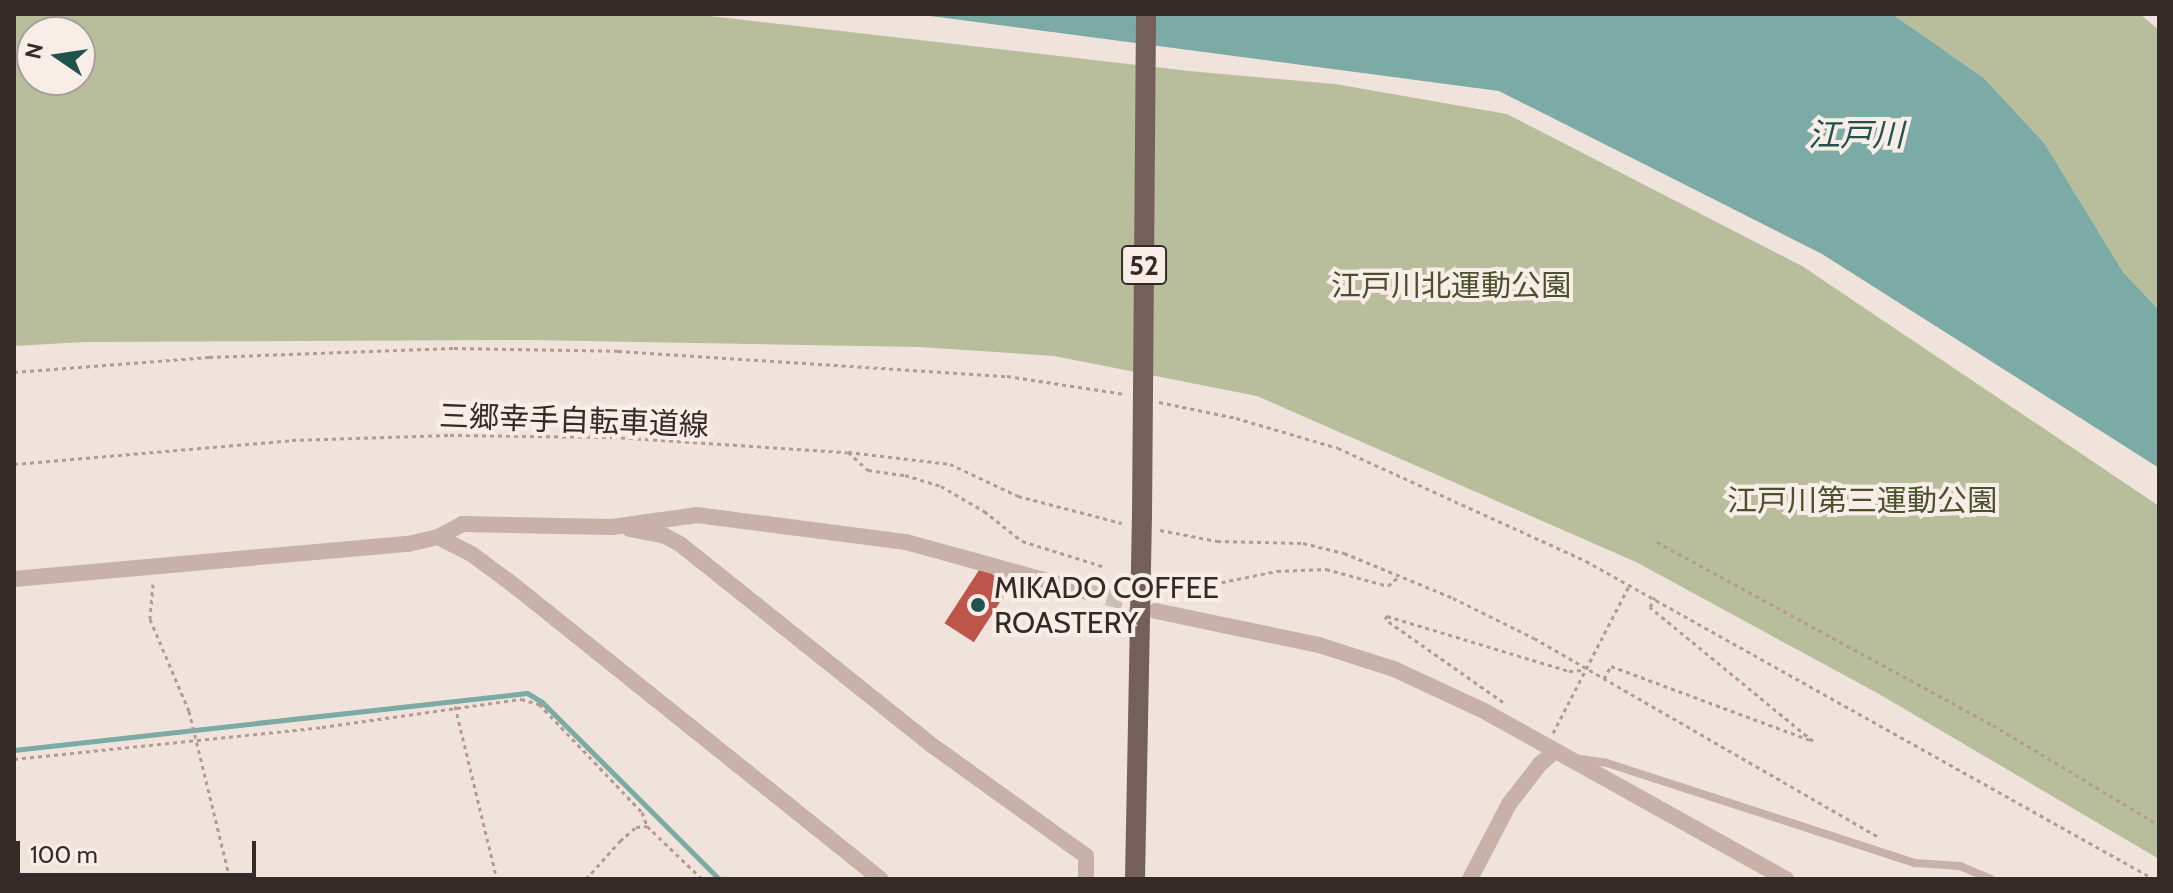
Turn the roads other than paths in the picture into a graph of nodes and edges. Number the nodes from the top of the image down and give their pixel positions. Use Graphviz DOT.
graph roads {
  1 [pos="1146,14"];
  2 [pos="612,527"];
  3 [pos="438,537"];
  4 [pos="14,579"];
  5 [pos="1084,591"];
  6 [pos="1156,611"];
  7 [pos="1556,749"];
  8 [pos="1777,877"];
  9 [pos="880,879"];
  10 [pos="1086,879"];
  11 [pos="1135,879"];
  12 [pos="1470,879"];
  13 [pos="1991,879"];
  1 -- 11 [label="main road, 52, bridge"];
  2 -- 3 [label="street"];
  2 -- 5 [label="street"];
  2 -- 10 [label="street"];
  3 -- 4 [label="street"];
  3 -- 9 [label="street"];
  6 -- 7 [label="street"];
  7 -- 8 [label="street"];
  7 -- 12 [label="street"];
  7 -- 13 [label="lane"];
}
